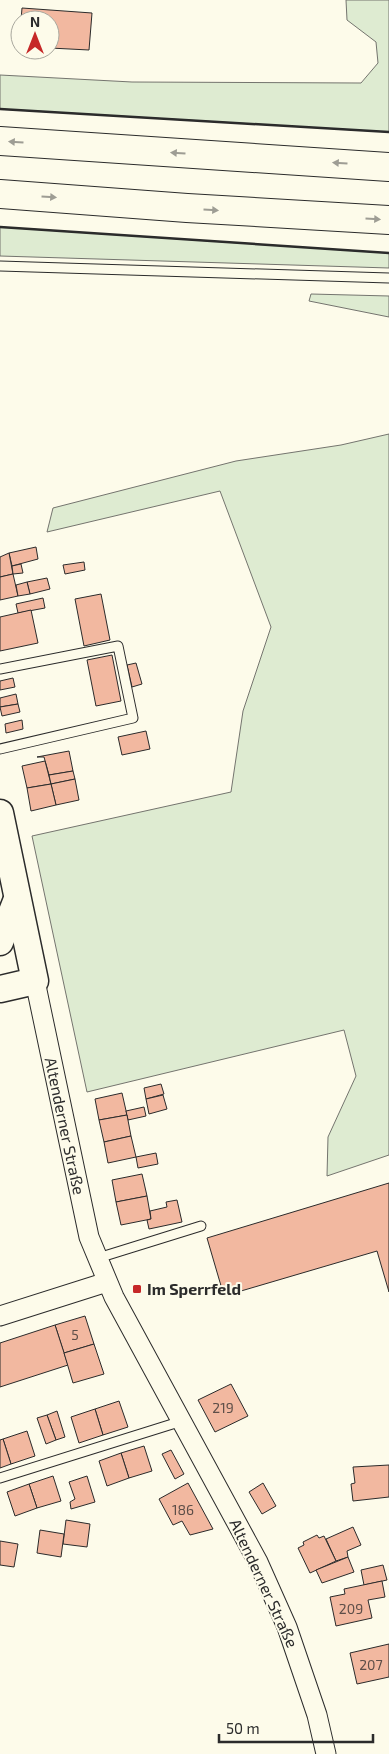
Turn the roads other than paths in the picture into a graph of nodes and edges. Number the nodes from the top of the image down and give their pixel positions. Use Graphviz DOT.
graph roads {
  1 [pos="0,141"];
  2 [pos="389,166"];
  3 [pos="0,194"];
  4 [pos="389,220"];
  5 [pos="0,266"];
  6 [pos="389,278"];
  7 [pos="0,669"];
  8 [pos="0,748"];
  9 [pos="0,813"];
  10 [pos="18,899"];
  11 [pos="0,942"];
  12 [pos="35,981"];
  13 [pos="0,989"];
  14 [pos="201,1226"];
  15 [pos="98,1258"];
  16 [pos="107,1282"];
  17 [pos="0,1316"];
  18 [pos="182,1421"];
  19 [pos="0,1478"];
  20 [pos="326,1754"];
  2 -- 1 [label="highway, one-way"];
  3 -- 4 [label="highway, one-way"];
  5 -- 6 [label="lane"];
  7 -- 8 [label="lane"];
  9 -- 10 [label="main road, Altenderner Straße"];
  10 -- 11 [label="main road"];
  10 -- 12 [label="main road, Altenderner Straße"];
  12 -- 13 [label="main road"];
  12 -- 15 [label="street, Altenderner Straße"];
  14 -- 15 [label="lane"];
  15 -- 16 [label="street, Altenderner Straße"];
  16 -- 17 [label="street"];
  16 -- 18 [label="street, Altenderner Straße"];
  18 -- 19 [label="lane"];
  18 -- 20 [label="street, Altenderner Straße"];
}
